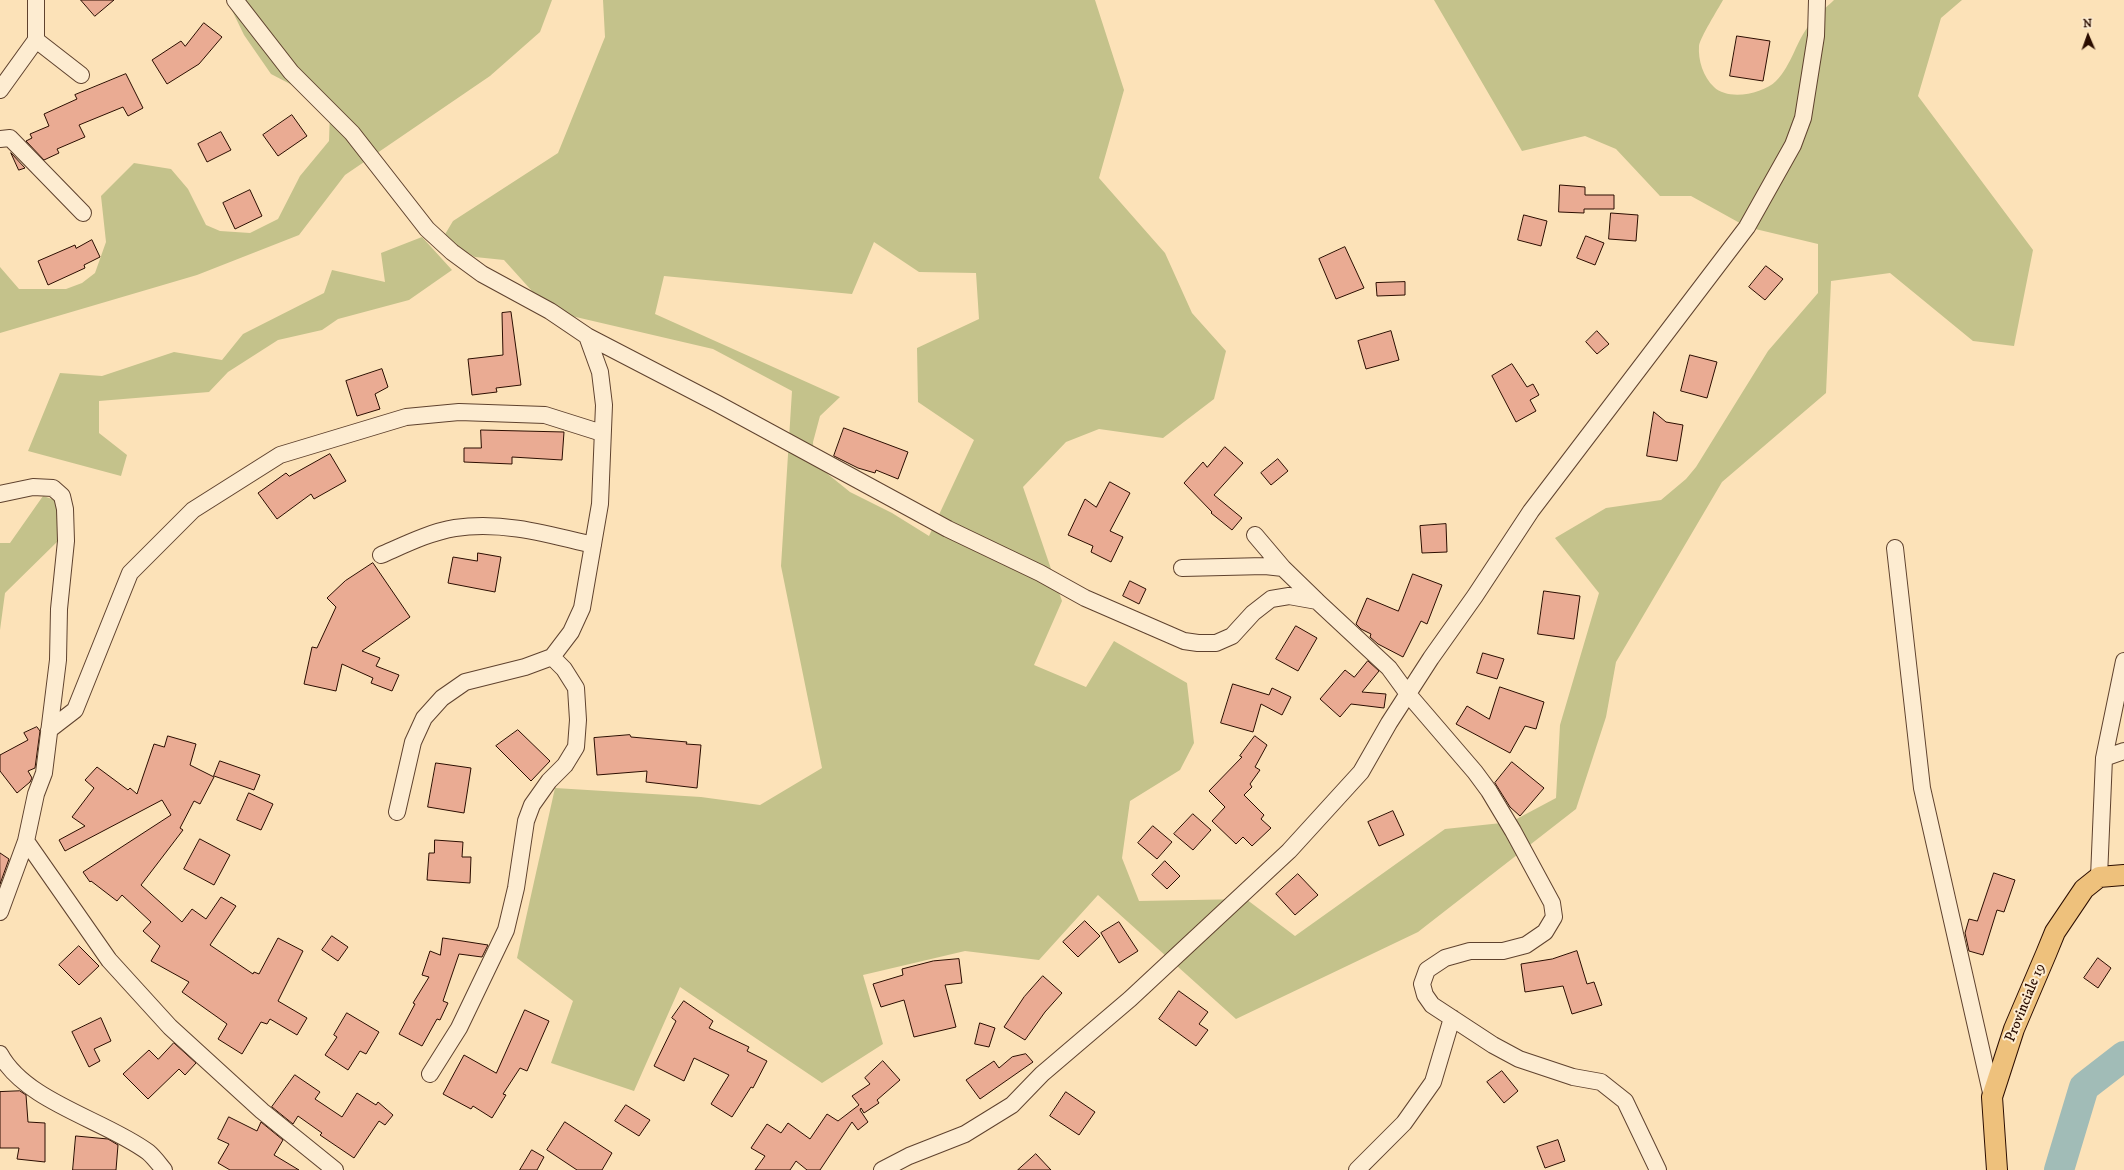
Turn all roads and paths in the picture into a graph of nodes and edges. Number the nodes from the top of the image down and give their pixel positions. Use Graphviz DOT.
graph roads {
  1 [pos="36,0"];
  2 [pos="235,0"];
  3 [pos="1817,0"];
  4 [pos="36,40"];
  5 [pos="81,75"];
  6 [pos="0,90"];
  7 [pos="0,139"];
  8 [pos="83,213"];
  9 [pos="587,336"];
  10 [pos="602,433"];
  11 [pos="0,494"];
  12 [pos="1254,535"];
  13 [pos="593,545"];
  14 [pos="1895,548"];
  15 [pos="380,555"];
  16 [pos="1182,568"];
  17 [pos="1283,568"];
  18 [pos="1317,601"];
  19 [pos="552,657"];
  20 [pos="2124,661"];
  21 [pos="1408,694"];
  22 [pos="49,730"];
  23 [pos="2124,751"];
  24 [pos="2104,758"];
  25 [pos="398,812"];
  26 [pos="26,841"];
  27 [pos="2124,875"];
  28 [pos="2100,877"];
  29 [pos="0,912"];
  30 [pos="1452,1018"];
  31 [pos="0,1054"];
  32 [pos="430,1074"];
  33 [pos="1992,1097"];
  34 [pos="164,1170"];
  35 [pos="335,1170"];
  36 [pos="882,1170"];
  37 [pos="1357,1170"];
  38 [pos="1658,1170"];
  39 [pos="1997,1170"];
  1 -- 4 [label="street"];
  2 -- 9 [label="street"];
  3 -- 21 [label="street"];
  4 -- 5 [label="street"];
  4 -- 6 [label="street"];
  7 -- 8 [label="street"];
  9 -- 10 [label="street"];
  9 -- 18 [label="street"];
  10 -- 13 [label="street"];
  10 -- 22 [label="street"];
  11 -- 22 [label="street"];
  12 -- 17 [label="street"];
  13 -- 15 [label="street"];
  13 -- 19 [label="street"];
  14 -- 33 [label="street"];
  16 -- 17 [label="street"];
  17 -- 18 [label="street"];
  18 -- 21 [label="street"];
  19 -- 25 [label="street"];
  19 -- 32 [label="street"];
  20 -- 24 [label="street"];
  21 -- 30 [label="street"];
  21 -- 36 [label="street"];
  22 -- 26 [label="street"];
  23 -- 24 [label="street"];
  24 -- 28 [label="street"];
  26 -- 29 [label="street"];
  26 -- 35 [label="street"];
  27 -- 28 [label="main road"];
  28 -- 33 [label="main road, Provinciale 19"];
  30 -- 37 [label="street"];
  30 -- 38 [label="street"];
  31 -- 34 [label="street"];
  33 -- 39 [label="main road, Provinciale 19"];
}
